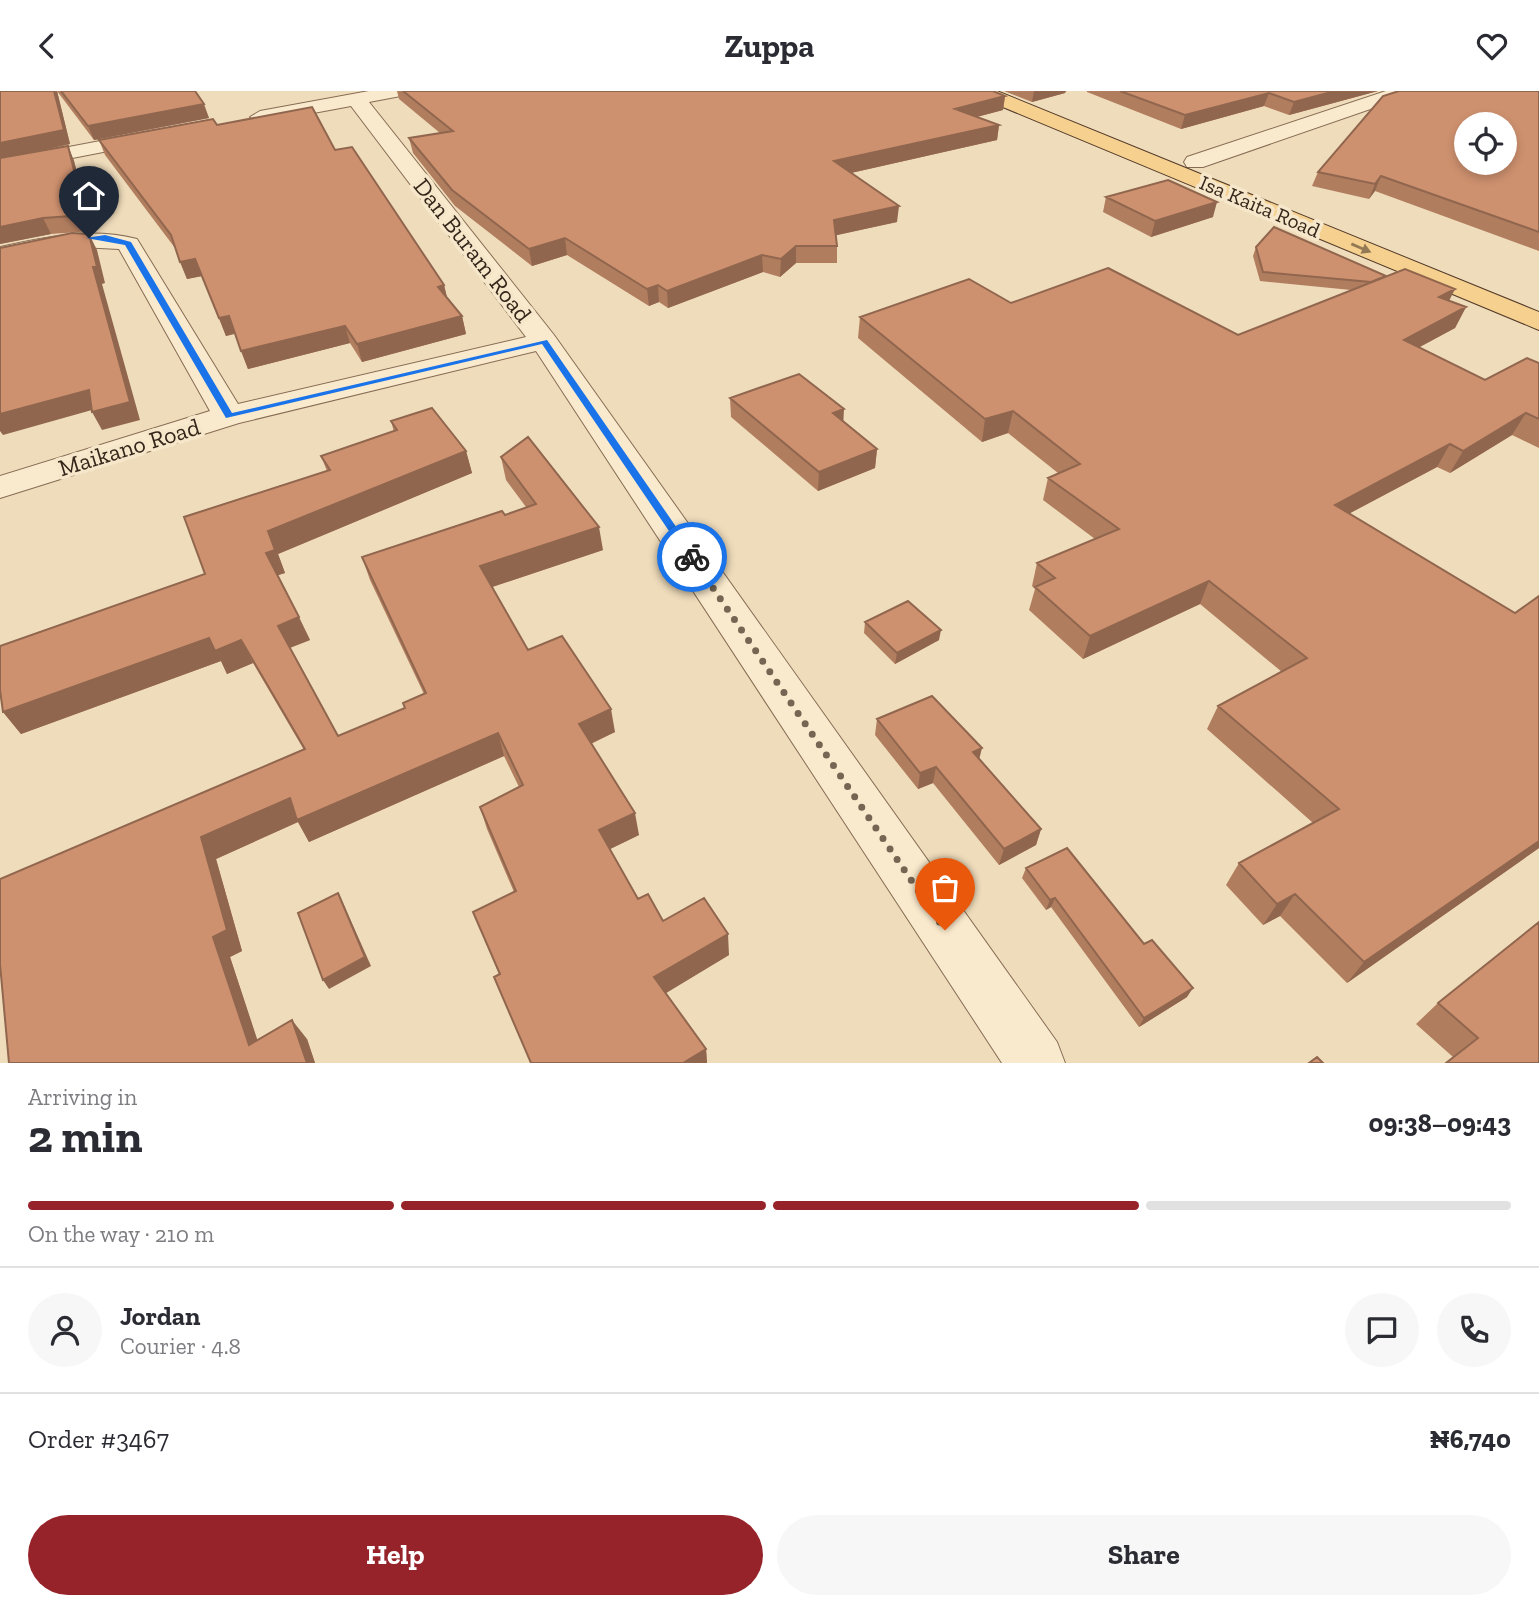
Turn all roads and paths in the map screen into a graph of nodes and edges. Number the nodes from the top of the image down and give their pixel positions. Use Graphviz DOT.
graph roads {
  1 [pos="399,91"];
  2 [pos="981,91"];
  3 [pos="1023,91"];
  4 [pos="1404,91"];
  5 [pos="356,99"];
  6 [pos="246,120"];
  7 [pos="178,132"];
  8 [pos="1195,162"];
  9 [pos="0,166"];
  10 [pos="0,255"];
  11 [pos="1539,299"];
  12 [pos="1539,322"];
  13 [pos="544,341"];
  14 [pos="229,416"];
  15 [pos="0,487"];
  16 [pos="1036,1063"];
  1 -- 5 [label="street"];
  2 -- 12 [label="main road, Isa Kaita Road, one-way"];
  3 -- 8 [label="main road, Isa Kaita Road"];
  4 -- 8 [label="street"];
  5 -- 6 [label="street"];
  5 -- 13 [label="street, Dan Buram Road"];
  7 -- 9 [label="street"];
  8 -- 11 [label="main road, Isa Kaita Road"];
  10 -- 14 [label="street"];
  13 -- 14 [label="street, Maikano Road"];
  13 -- 16 [label="street, Dan Buram Road"];
  14 -- 15 [label="street, Maikano Road"];
}
